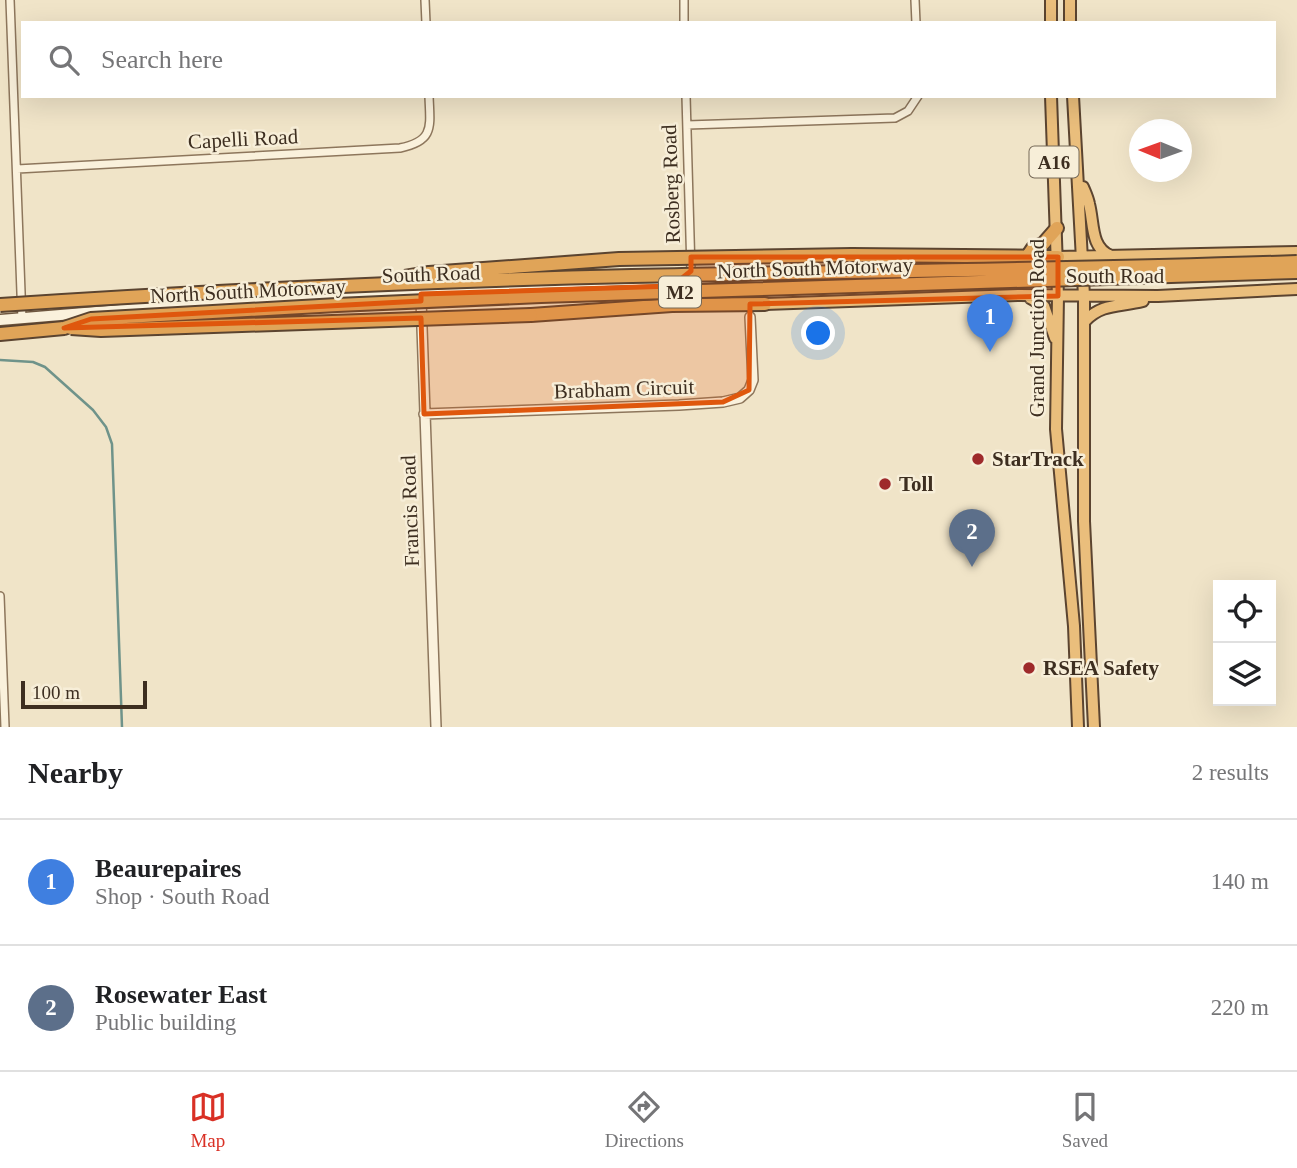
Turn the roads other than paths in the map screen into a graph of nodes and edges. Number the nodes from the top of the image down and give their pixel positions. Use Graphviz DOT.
graph roads {
  1 [pos="10,0"];
  2 [pos="425,0"];
  3 [pos="684,0"];
  4 [pos="915,0"];
  5 [pos="1051,0"];
  6 [pos="1070,0"];
  7 [pos="426,21"];
  8 [pos="684,21"];
  9 [pos="916,21"];
  10 [pos="1051,21"];
  11 [pos="1070,21"];
  12 [pos="429,98"];
  13 [pos="686,98"];
  14 [pos="917,98"];
  15 [pos="1051,98"];
  16 [pos="1073,98"];
  17 [pos="687,125"];
  18 [pos="17,169"];
  19 [pos="1079,178"];
  20 [pos="1057,228"];
  21 [pos="1297,252"];
  22 [pos="1083,256"];
  23 [pos="1027,257"];
  24 [pos="1058,257"];
  25 [pos="1116,257"];
  26 [pos="1297,262"];
  27 [pos="691,271"];
  28 [pos="1297,272"];
  29 [pos="367,284"];
  30 [pos="1297,289"];
  31 [pos="421,294"];
  32 [pos="1018,295"];
  33 [pos="1058,296"];
  34 [pos="1084,296"];
  35 [pos="1122,296"];
  36 [pos="1158,296"];
  37 [pos="765,304"];
  38 [pos="0,305"];
  39 [pos="738,305"];
  40 [pos="750,317"];
  41 [pos="22,318"];
  42 [pos="0,320"];
  43 [pos="1085,321"];
  44 [pos="64,328"];
  45 [pos="0,334"];
  46 [pos="1057,343"];
  47 [pos="424,414"];
  48 [pos="0,596"];
  49 [pos="5,727"];
  50 [pos="436,727"];
  51 [pos="1078,727"];
  52 [pos="1094,727"];
  1 -- 18 [label="street"];
  2 -- 7 [label="street"];
  3 -- 8 [label="street"];
  4 -- 9 [label="street"];
  5 -- 10 [label="highway"];
  6 -- 11 [label="highway"];
  12 -- 18 [label="street, Capelli Road"];
  13 -- 17 [label="street, Rosberg Road"];
  14 -- 17 [label="street"];
  15 -- 20 [label="highway, Grand Junction Road / A16"];
  16 -- 19 [label="highway, A16"];
  17 -- 27 [label="street, Rosberg Road"];
  18 -- 41 [label="street"];
  19 -- 22 [label="highway, A16"];
  19 -- 25 [label="highway"];
  20 -- 23 [label="highway"];
  20 -- 24 [label="highway, Grand Junction Road / A16"];
  21 -- 25 [label="highway, South Road"];
  22 -- 24 [label="highway, South Road"];
  22 -- 25 [label="highway, South Road"];
  22 -- 34 [label="highway, A16"];
  23 -- 24 [label="highway"];
  23 -- 29 [label="highway, bridge"];
  24 -- 33 [label="highway, Grand Junction Road / A16"];
  25 -- 35 [label="highway"];
  26 -- 29 [label="highway, North South Motorway / M2, bridge"];
  27 -- 31 [label="main road, South Road"];
  28 -- 44 [label="highway, North South Motorway / M2, bridge"];
  29 -- 38 [label="highway, North South Motorway / M2, bridge"];
  30 -- 36 [label="highway, South Road"];
  31 -- 41 [label="main road, South Road"];
  31 -- 47 [label="street, Francis Road"];
  32 -- 33 [label="highway, South Road"];
  32 -- 37 [label="highway, South Road"];
  32 -- 46 [label="highway"];
  33 -- 34 [label="highway, South Road"];
  33 -- 46 [label="highway, Grand Junction Road / A16"];
  34 -- 35 [label="highway, South Road"];
  34 -- 43 [label="highway, A16"];
  35 -- 36 [label="highway, South Road"];
  36 -- 43 [label="highway"];
  37 -- 39 [label="highway"];
  37 -- 40 [label="street"];
  39 -- 40 [label="street"];
  39 -- 44 [label="highway, bridge"];
  40 -- 47 [label="street, Brabham Circuit"];
  41 -- 42 [label="main road, South Road"];
  43 -- 52 [label="highway, A16"];
  44 -- 45 [label="highway, North South Motorway / M2"];
  46 -- 51 [label="highway, Grand Junction Road / A16"];
  47 -- 50 [label="street, Francis Road"];
  48 -- 49 [label="street"];
}
